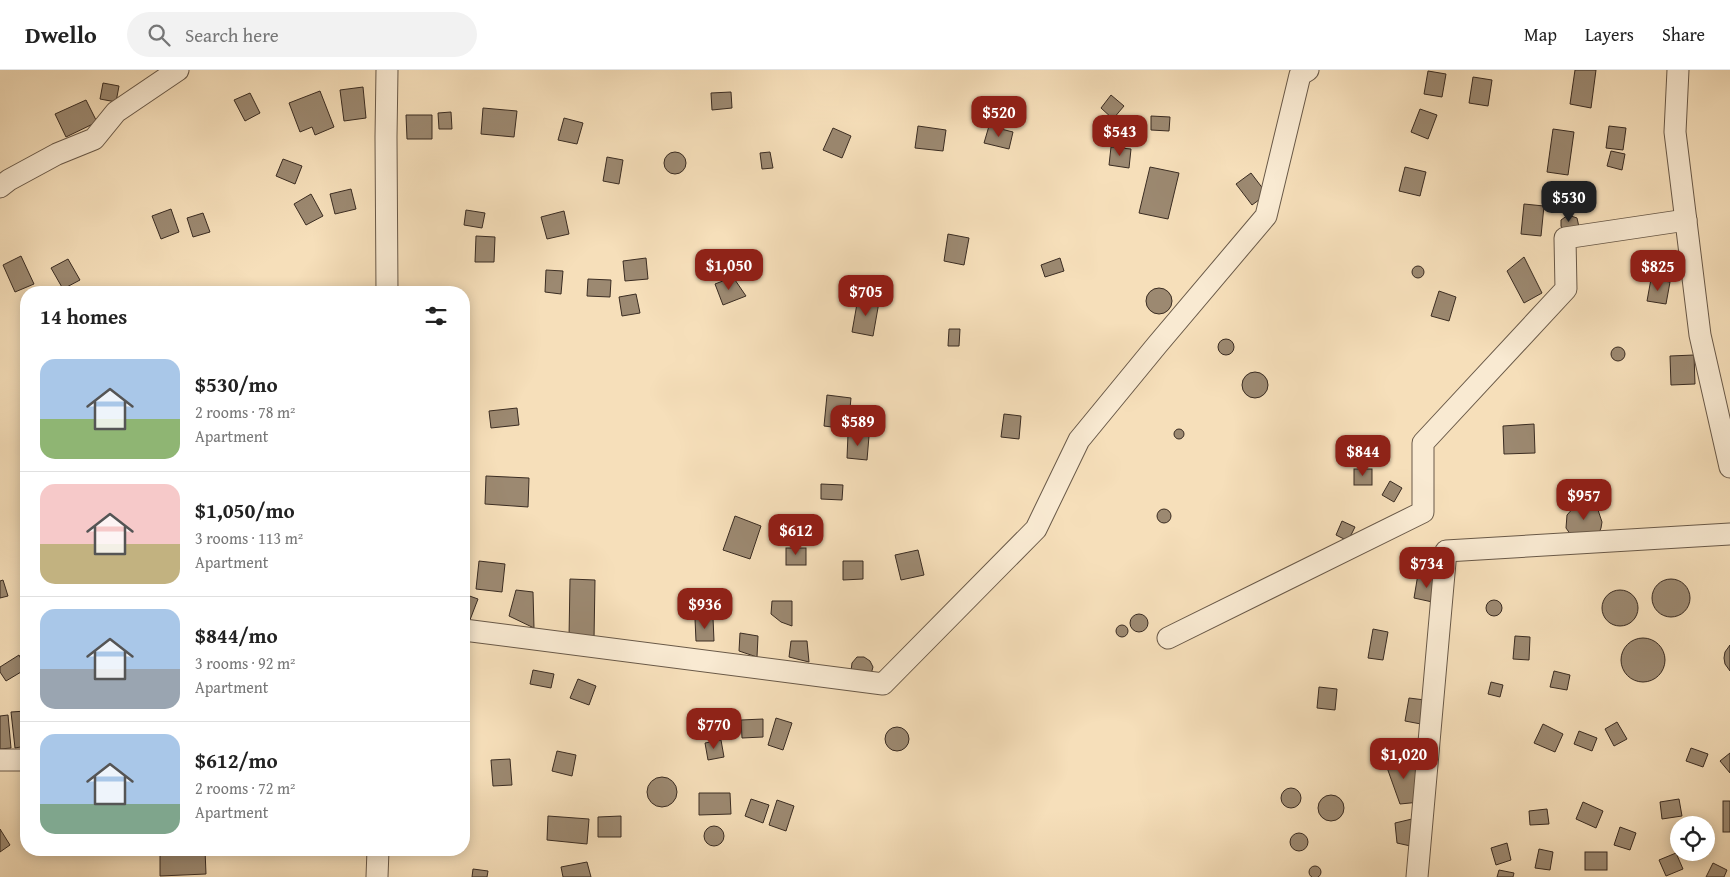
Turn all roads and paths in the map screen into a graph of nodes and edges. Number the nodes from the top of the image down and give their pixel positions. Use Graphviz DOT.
graph roads {
  1 [pos="178,70"];
  2 [pos="387,70"];
  3 [pos="1308,70"];
  4 [pos="1678,70"];
  5 [pos="0,187"];
  6 [pos="1686,220"];
  7 [pos="387,286"];
  8 [pos="1730,467"];
  9 [pos="1730,534"];
  10 [pos="470,631"];
  11 [pos="1168,638"];
  12 [pos="0,760"];
  13 [pos="20,760"];
  14 [pos="378,856"];
  15 [pos="377,877"];
  16 [pos="1417,877"];
  1 -- 5 [label="street"];
  2 -- 7 [label="street"];
  3 -- 10 [label="street"];
  4 -- 6 [label="street"];
  6 -- 8 [label="street"];
  6 -- 11 [label="street"];
  9 -- 16 [label="street"];
  12 -- 13 [label="street"];
  14 -- 15 [label="street"];
}
